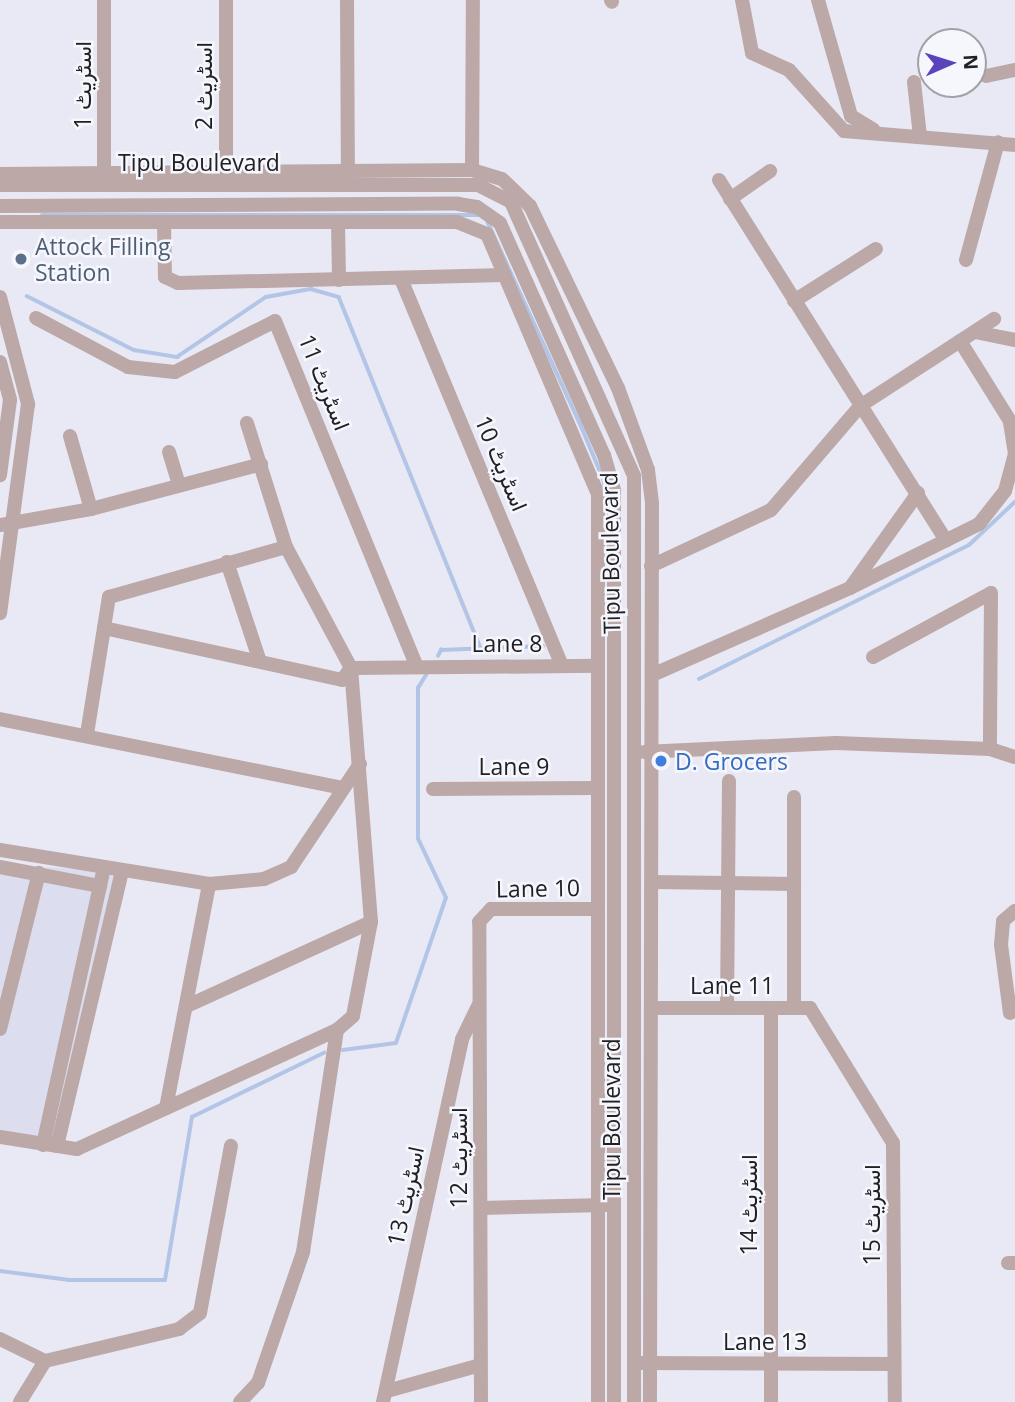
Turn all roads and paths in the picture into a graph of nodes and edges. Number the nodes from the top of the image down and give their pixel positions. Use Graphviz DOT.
graph roads {
  1 [pos="104,0"];
  2 [pos="226,0"];
  3 [pos="347,0"];
  4 [pos="473,0"];
  5 [pos="742,0"];
  6 [pos="818,0"];
  7 [pos="1015,70"];
  8 [pos="987,76"];
  9 [pos="914,82"];
  10 [pos="884,133"];
  11 [pos="920,136"];
  12 [pos="998,142"];
  13 [pos="1015,145"];
  14 [pos="104,170"];
  15 [pos="348,170"];
  16 [pos="472,170"];
  17 [pos="770,171"];
  18 [pos="226,172"];
  19 [pos="0,174"];
  20 [pos="54,178"];
  21 [pos="293,178"];
  22 [pos="719,180"];
  23 [pos="0,185"];
  24 [pos="730,199"];
  25 [pos="0,206"];
  26 [pos="0,222"];
  27 [pos="164,222"];
  28 [pos="338,222"];
  29 [pos="876,249"];
  30 [pos="966,261"];
  31 [pos="505,275"];
  32 [pos="401,279"];
  33 [pos="339,280"];
  34 [pos="0,297"];
  35 [pos="794,301"];
  36 [pos="36,318"];
  37 [pos="994,319"];
  38 [pos="975,332"];
  39 [pos="1015,340"];
  40 [pos="960,341"];
  41 [pos="0,362"];
  42 [pos="2,380"];
  43 [pos="860,406"];
  44 [pos="247,423"];
  45 [pos="70,436"];
  46 [pos="169,452"];
  47 [pos="261,464"];
  48 [pos="0,475"];
  49 [pos="179,485"];
  50 [pos="918,493"];
  51 [pos="91,509"];
  52 [pos="6,526"];
  53 [pos="946,540"];
  54 [pos="598,544"];
  55 [pos="615,544"];
  56 [pos="634,546"];
  57 [pos="286,547"];
  58 [pos="227,562"];
  59 [pos="651,566"];
  60 [pos="850,588"];
  61 [pos="0,613"];
  62 [pos="104,628"];
  63 [pos="873,657"];
  64 [pos="259,659"];
  65 [pos="562,665"];
  66 [pos="415,666"];
  67 [pos="598,666"];
  68 [pos="351,668"];
  69 [pos="652,676"];
  70 [pos="0,719"];
  71 [pos="86,733"];
  72 [pos="990,749"];
  73 [pos="636,752"];
  74 [pos="652,752"];
  75 [pos="1015,757"];
  76 [pos="360,764"];
  77 [pos="729,781"];
  78 [pos="342,788"];
  79 [pos="594,788"];
  80 [pos="433,789"];
  81 [pos="794,797"];
  82 [pos="0,850"];
  83 [pos="0,867"];
  84 [pos="104,868"];
  85 [pos="122,871"];
  86 [pos="39,873"];
  87 [pos="653,882"];
  88 [pos="725,883"];
  89 [pos="209,884"];
  90 [pos="794,884"];
  91 [pos="100,886"];
  92 [pos="596,909"];
  93 [pos="1015,911"];
  94 [pos="481,914"];
  95 [pos="371,922"];
  96 [pos="480,1002"];
  97 [pos="187,1006"];
  98 [pos="653,1008"];
  99 [pos="727,1008"];
  100 [pos="794,1008"];
  101 [pos="810,1008"];
  102 [pos="771,1009"];
  103 [pos="1010,1013"];
  104 [pos="0,1029"];
  105 [pos="337,1030"];
  106 [pos="615,1040"];
  107 [pos="634,1041"];
  108 [pos="166,1108"];
  109 [pos="0,1138"];
  110 [pos="50,1145"];
  111 [pos="231,1146"];
  112 [pos="598,1205"];
  113 [pos="615,1205"];
  114 [pos="481,1208"];
  115 [pos="0,1339"];
  116 [pos="45,1360"];
  117 [pos="650,1363"];
  118 [pos="634,1364"];
  119 [pos="771,1364"];
  120 [pos="894,1364"];
  121 [pos="480,1365"];
  122 [pos="385,1397"];
  123 [pos="20,1402"];
  124 [pos="240,1402"];
  125 [pos="481,1402"];
  126 [pos="598,1402"];
  127 [pos="614,1402"];
  128 [pos="634,1402"];
  129 [pos="650,1402"];
  130 [pos="771,1402"];
  131 [pos="895,1402"];
  1 -- 14 [label="street, اسٹریٹ 1"];
  2 -- 18 [label="street, اسٹریٹ 2"];
  3 -- 15 [label="street"];
  4 -- 16 [label="street"];
  5 -- 10 [label="street"];
  6 -- 10 [label="street"];
  7 -- 8 [label="street"];
  9 -- 11 [label="street"];
  10 -- 11 [label="street"];
  11 -- 12 [label="street"];
  12 -- 13 [label="street"];
  12 -- 30 [label="street"];
  14 -- 18 [label="street"];
  14 -- 20 [label="street"];
  15 -- 16 [label="street"];
  15 -- 21 [label="street"];
  16 -- 59 [label="street"];
  17 -- 24 [label="street"];
  18 -- 21 [label="street"];
  19 -- 20 [label="street"];
  20 -- 21 [label="street, Tipu Boulevard"];
  20 -- 23 [label="street, Tipu Boulevard"];
  21 -- 56 [label="street, Tipu Boulevard"];
  22 -- 24 [label="street"];
  24 -- 35 [label="street"];
  25 -- 55 [label="street, Tipu Boulevard"];
  26 -- 27 [label="street"];
  27 -- 28 [label="street"];
  27 -- 33 [label="street"];
  28 -- 31 [label="street"];
  28 -- 33 [label="street"];
  29 -- 35 [label="street"];
  31 -- 32 [label="street"];
  31 -- 54 [label="street"];
  32 -- 33 [label="street"];
  32 -- 65 [label="street, اسٹریٹ 10"];
  34 -- 52 [label="street"];
  35 -- 43 [label="street"];
  36 -- 66 [label="street, اسٹریٹ 11"];
  37 -- 38 [label="street"];
  38 -- 39 [label="street"];
  38 -- 40 [label="street"];
  40 -- 43 [label="street"];
  40 -- 53 [label="street"];
  41 -- 42 [label="street"];
  42 -- 48 [label="street"];
  43 -- 50 [label="street"];
  43 -- 59 [label="street"];
  44 -- 47 [label="street"];
  45 -- 51 [label="street"];
  46 -- 49 [label="street"];
  47 -- 49 [label="street"];
  47 -- 57 [label="street"];
  49 -- 51 [label="street"];
  50 -- 53 [label="street"];
  50 -- 60 [label="street"];
  51 -- 52 [label="street"];
  52 -- 61 [label="street"];
  53 -- 60 [label="street"];
  54 -- 55 [label="street"];
  54 -- 67 [label="street"];
  55 -- 56 [label="street"];
  55 -- 106 [label="street, Tipu Boulevard"];
  56 -- 73 [label="street, Tipu Boulevard"];
  57 -- 58 [label="street"];
  57 -- 68 [label="street"];
  58 -- 62 [label="street"];
  58 -- 64 [label="street"];
  59 -- 69 [label="street"];
  60 -- 69 [label="street"];
  62 -- 64 [label="street"];
  62 -- 71 [label="street"];
  63 -- 72 [label="street"];
  64 -- 68 [label="street, Lane 8"];
  65 -- 66 [label="street, Lane 8"];
  65 -- 67 [label="street, Lane 8"];
  66 -- 68 [label="street, Lane 8"];
  67 -- 79 [label="street"];
  68 -- 76 [label="street"];
  69 -- 74 [label="street"];
  70 -- 71 [label="street"];
  71 -- 78 [label="street"];
  72 -- 74 [label="street"];
  72 -- 75 [label="street"];
  73 -- 74 [label="street"];
  73 -- 107 [label="street, Tipu Boulevard"];
  74 -- 87 [label="street"];
  76 -- 78 [label="street"];
  76 -- 95 [label="street"];
  77 -- 88 [label="street"];
  78 -- 89 [label="street"];
  79 -- 80 [label="street, Lane 9"];
  79 -- 92 [label="street"];
  81 -- 90 [label="street"];
  82 -- 84 [label="street"];
  83 -- 86 [label="street"];
  84 -- 85 [label="street"];
  84 -- 91 [label="street"];
  85 -- 89 [label="street"];
  85 -- 110 [label="street"];
  86 -- 91 [label="street"];
  86 -- 104 [label="street"];
  87 -- 88 [label="street"];
  87 -- 98 [label="street"];
  88 -- 90 [label="street"];
  88 -- 99 [label="street"];
  89 -- 97 [label="street"];
  90 -- 100 [label="street"];
  91 -- 110 [label="street"];
  92 -- 94 [label="street, Lane 10"];
  92 -- 112 [label="street"];
  93 -- 103 [label="street"];
  94 -- 96 [label="street, اسٹریٹ 12"];
  95 -- 97 [label="street"];
  95 -- 105 [label="street"];
  96 -- 114 [label="street, اسٹریٹ 12"];
  96 -- 122 [label="street, اسٹریٹ 13"];
  97 -- 108 [label="street"];
  98 -- 99 [label="street, Lane 11"];
  98 -- 117 [label="street"];
  99 -- 102 [label="street, Lane 11"];
  100 -- 101 [label="street, Lane 11"];
  100 -- 102 [label="street, Lane 11"];
  101 -- 120 [label="street, اسٹریٹ 15"];
  102 -- 119 [label="street, اسٹریٹ 14"];
  105 -- 108 [label="street"];
  105 -- 124 [label="street"];
  106 -- 107 [label="street"];
  106 -- 113 [label="street, Tipu Boulevard"];
  107 -- 118 [label="street, Tipu Boulevard"];
  108 -- 110 [label="street"];
  109 -- 110 [label="street"];
  111 -- 116 [label="street"];
  112 -- 113 [label="street"];
  112 -- 114 [label="street"];
  112 -- 126 [label="street"];
  113 -- 127 [label="street, Tipu Boulevard"];
  114 -- 121 [label="street, اسٹریٹ 12"];
  115 -- 116 [label="street"];
  116 -- 123 [label="street"];
  117 -- 118 [label="street, Lane 13"];
  117 -- 119 [label="street, Lane 13"];
  117 -- 129 [label="street"];
  118 -- 128 [label="street, Tipu Boulevard"];
  119 -- 120 [label="street, Lane 13"];
  119 -- 130 [label="street, اسٹریٹ 14"];
  120 -- 131 [label="street, اسٹریٹ 15"];
  121 -- 122 [label="street"];
  121 -- 125 [label="street, اسٹریٹ 12"];
}
